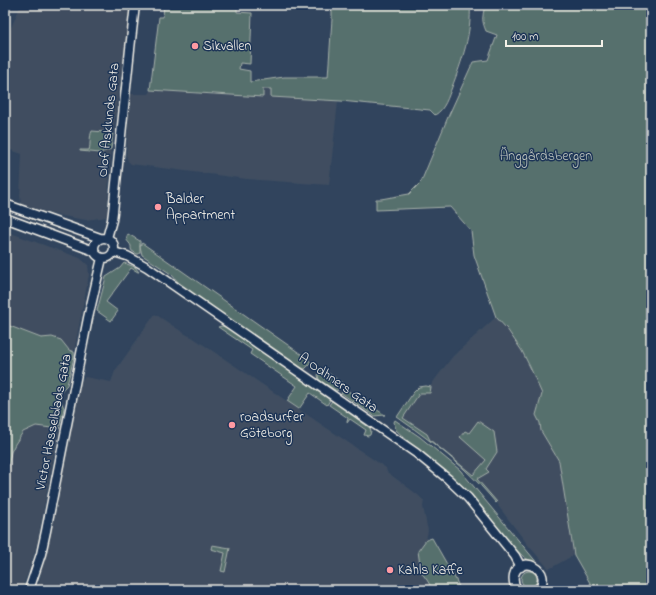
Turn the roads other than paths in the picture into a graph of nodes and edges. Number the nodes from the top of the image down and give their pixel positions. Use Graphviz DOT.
graph roads {
  1 [pos="135,5"];
  2 [pos="5,204"];
  3 [pos="5,218"];
  4 [pos="104,238"];
  5 [pos="94,251"];
  6 [pos="114,252"];
  7 [pos="102,258"];
  8 [pos="521,567"];
  9 [pos="29,590"];
  10 [pos="518,590"];
  11 [pos="538,590"];
  1 -- 4 [label="street, Olof Asklunds Gata"];
  2 -- 4 [label="street"];
  3 -- 5 [label="street"];
  4 -- 5 [label="street"];
  4 -- 6 [label="street"];
  5 -- 7 [label="street"];
  6 -- 7 [label="street"];
  6 -- 8 [label="street, A Odhners Gata"];
  7 -- 9 [label="street, Victor Hasselblads Gata"];
  8 -- 10 [label="street"];
  8 -- 11 [label="street"];
}
